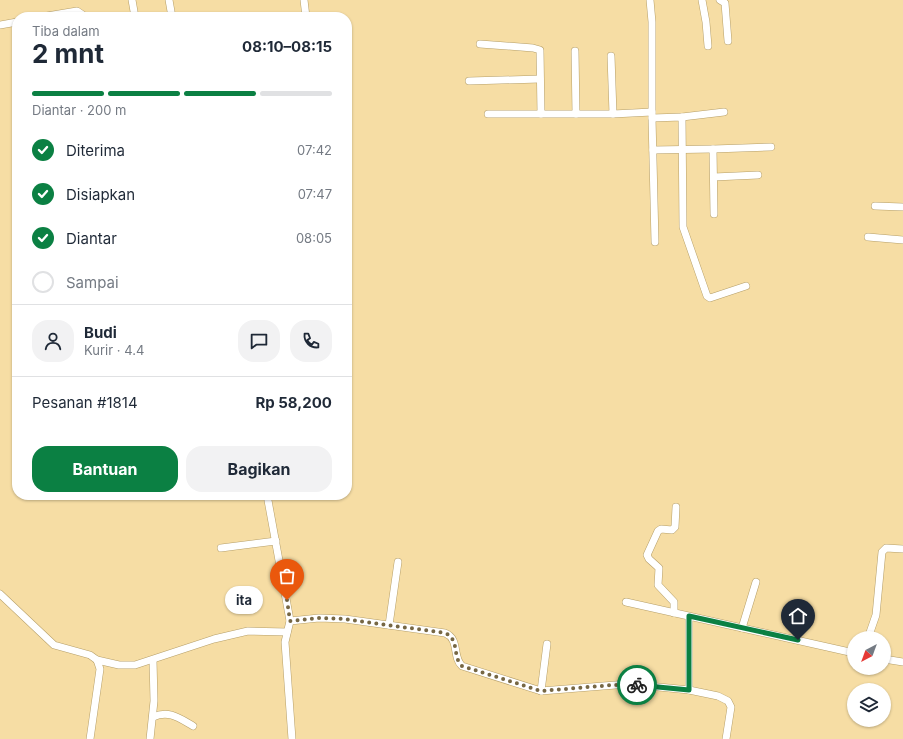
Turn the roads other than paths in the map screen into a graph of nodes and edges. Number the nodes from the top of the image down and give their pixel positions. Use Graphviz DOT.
graph roads {
  1 [pos="132,0"];
  2 [pos="169,0"];
  3 [pos="304,0"];
  4 [pos="650,0"];
  5 [pos="702,0"];
  6 [pos="720,0"];
  7 [pos="133,12"];
  8 [pos="171,12"];
  9 [pos="305,12"];
  10 [pos="12,23"];
  11 [pos="0,25"];
  12 [pos="728,41"];
  13 [pos="480,44"];
  14 [pos="708,46"];
  15 [pos="575,51"];
  16 [pos="611,56"];
  17 [pos="540,79"];
  18 [pos="469,81"];
  19 [pos="724,112"];
  20 [pos="488,114"];
  21 [pos="541,114"];
  22 [pos="576,114"];
  23 [pos="613,114"];
  24 [pos="652,115"];
  25 [pos="682,117"];
  26 [pos="771,146"];
  27 [pos="683,149"];
  28 [pos="713,149"];
  29 [pos="653,150"];
  30 [pos="758,175"];
  31 [pos="714,177"];
  32 [pos="875,206"];
  33 [pos="903,207"];
  34 [pos="714,214"];
  35 [pos="868,237"];
  36 [pos="903,240"];
  37 [pos="655,242"];
  38 [pos="746,286"];
  39 [pos="268,500"];
  40 [pos="676,507"];
  41 [pos="276,541"];
  42 [pos="221,548"];
  43 [pos="903,549"];
  44 [pos="398,562"];
  45 [pos="756,582"];
  46 [pos="0,594"];
  47 [pos="626,602"];
  48 [pos="674,613"];
  49 [pos="689,616"];
  50 [pos="290,621"];
  51 [pos="389,625"];
  52 [pos="742,628"];
  53 [pos="870,631"];
  54 [pos="287,632"];
  55 [pos="547,644"];
  56 [pos="847,651"];
  57 [pos="97,660"];
  58 [pos="153,660"];
  59 [pos="891,661"];
  60 [pos="903,662"];
  61 [pos="689,690"];
  62 [pos="541,691"];
  63 [pos="153,717"];
  64 [pos="193,726"];
  65 [pos="90,739"];
  66 [pos="150,739"];
  67 [pos="292,739"];
  68 [pos="726,739"];
  1 -- 7 [label="street"];
  2 -- 8 [label="street"];
  3 -- 9 [label="street"];
  4 -- 24 [label="street"];
  5 -- 14 [label="street"];
  6 -- 12 [label="street"];
  10 -- 11 [label="street"];
  13 -- 17 [label="street"];
  15 -- 22 [label="street"];
  16 -- 23 [label="street"];
  17 -- 18 [label="street"];
  17 -- 21 [label="street"];
  19 -- 25 [label="street"];
  20 -- 21 [label="street"];
  21 -- 22 [label="street"];
  22 -- 23 [label="street"];
  23 -- 24 [label="street"];
  24 -- 25 [label="street"];
  24 -- 29 [label="street"];
  25 -- 27 [label="street"];
  26 -- 28 [label="street"];
  27 -- 28 [label="street"];
  27 -- 29 [label="street"];
  27 -- 38 [label="street"];
  28 -- 31 [label="street"];
  29 -- 37 [label="street"];
  30 -- 31 [label="street"];
  31 -- 34 [label="street"];
  32 -- 33 [label="street"];
  35 -- 36 [label="street"];
  39 -- 41 [label="street"];
  40 -- 48 [label="street"];
  41 -- 42 [label="street"];
  41 -- 50 [label="street"];
  43 -- 53 [label="street"];
  44 -- 51 [label="street"];
  45 -- 52 [label="street"];
  46 -- 57 [label="street"];
  47 -- 48 [label="street"];
  48 -- 49 [label="street"];
  49 -- 52 [label="street"];
  49 -- 61 [label="street"];
  50 -- 51 [label="street"];
  50 -- 54 [label="street"];
  51 -- 62 [label="street"];
  52 -- 56 [label="street"];
  54 -- 58 [label="street"];
  54 -- 67 [label="street"];
  55 -- 62 [label="street"];
  57 -- 58 [label="street"];
  57 -- 65 [label="street"];
  58 -- 63 [label="street"];
  59 -- 60 [label="street"];
  61 -- 62 [label="street"];
  61 -- 68 [label="street"];
  63 -- 64 [label="street"];
  63 -- 66 [label="street"];
}
